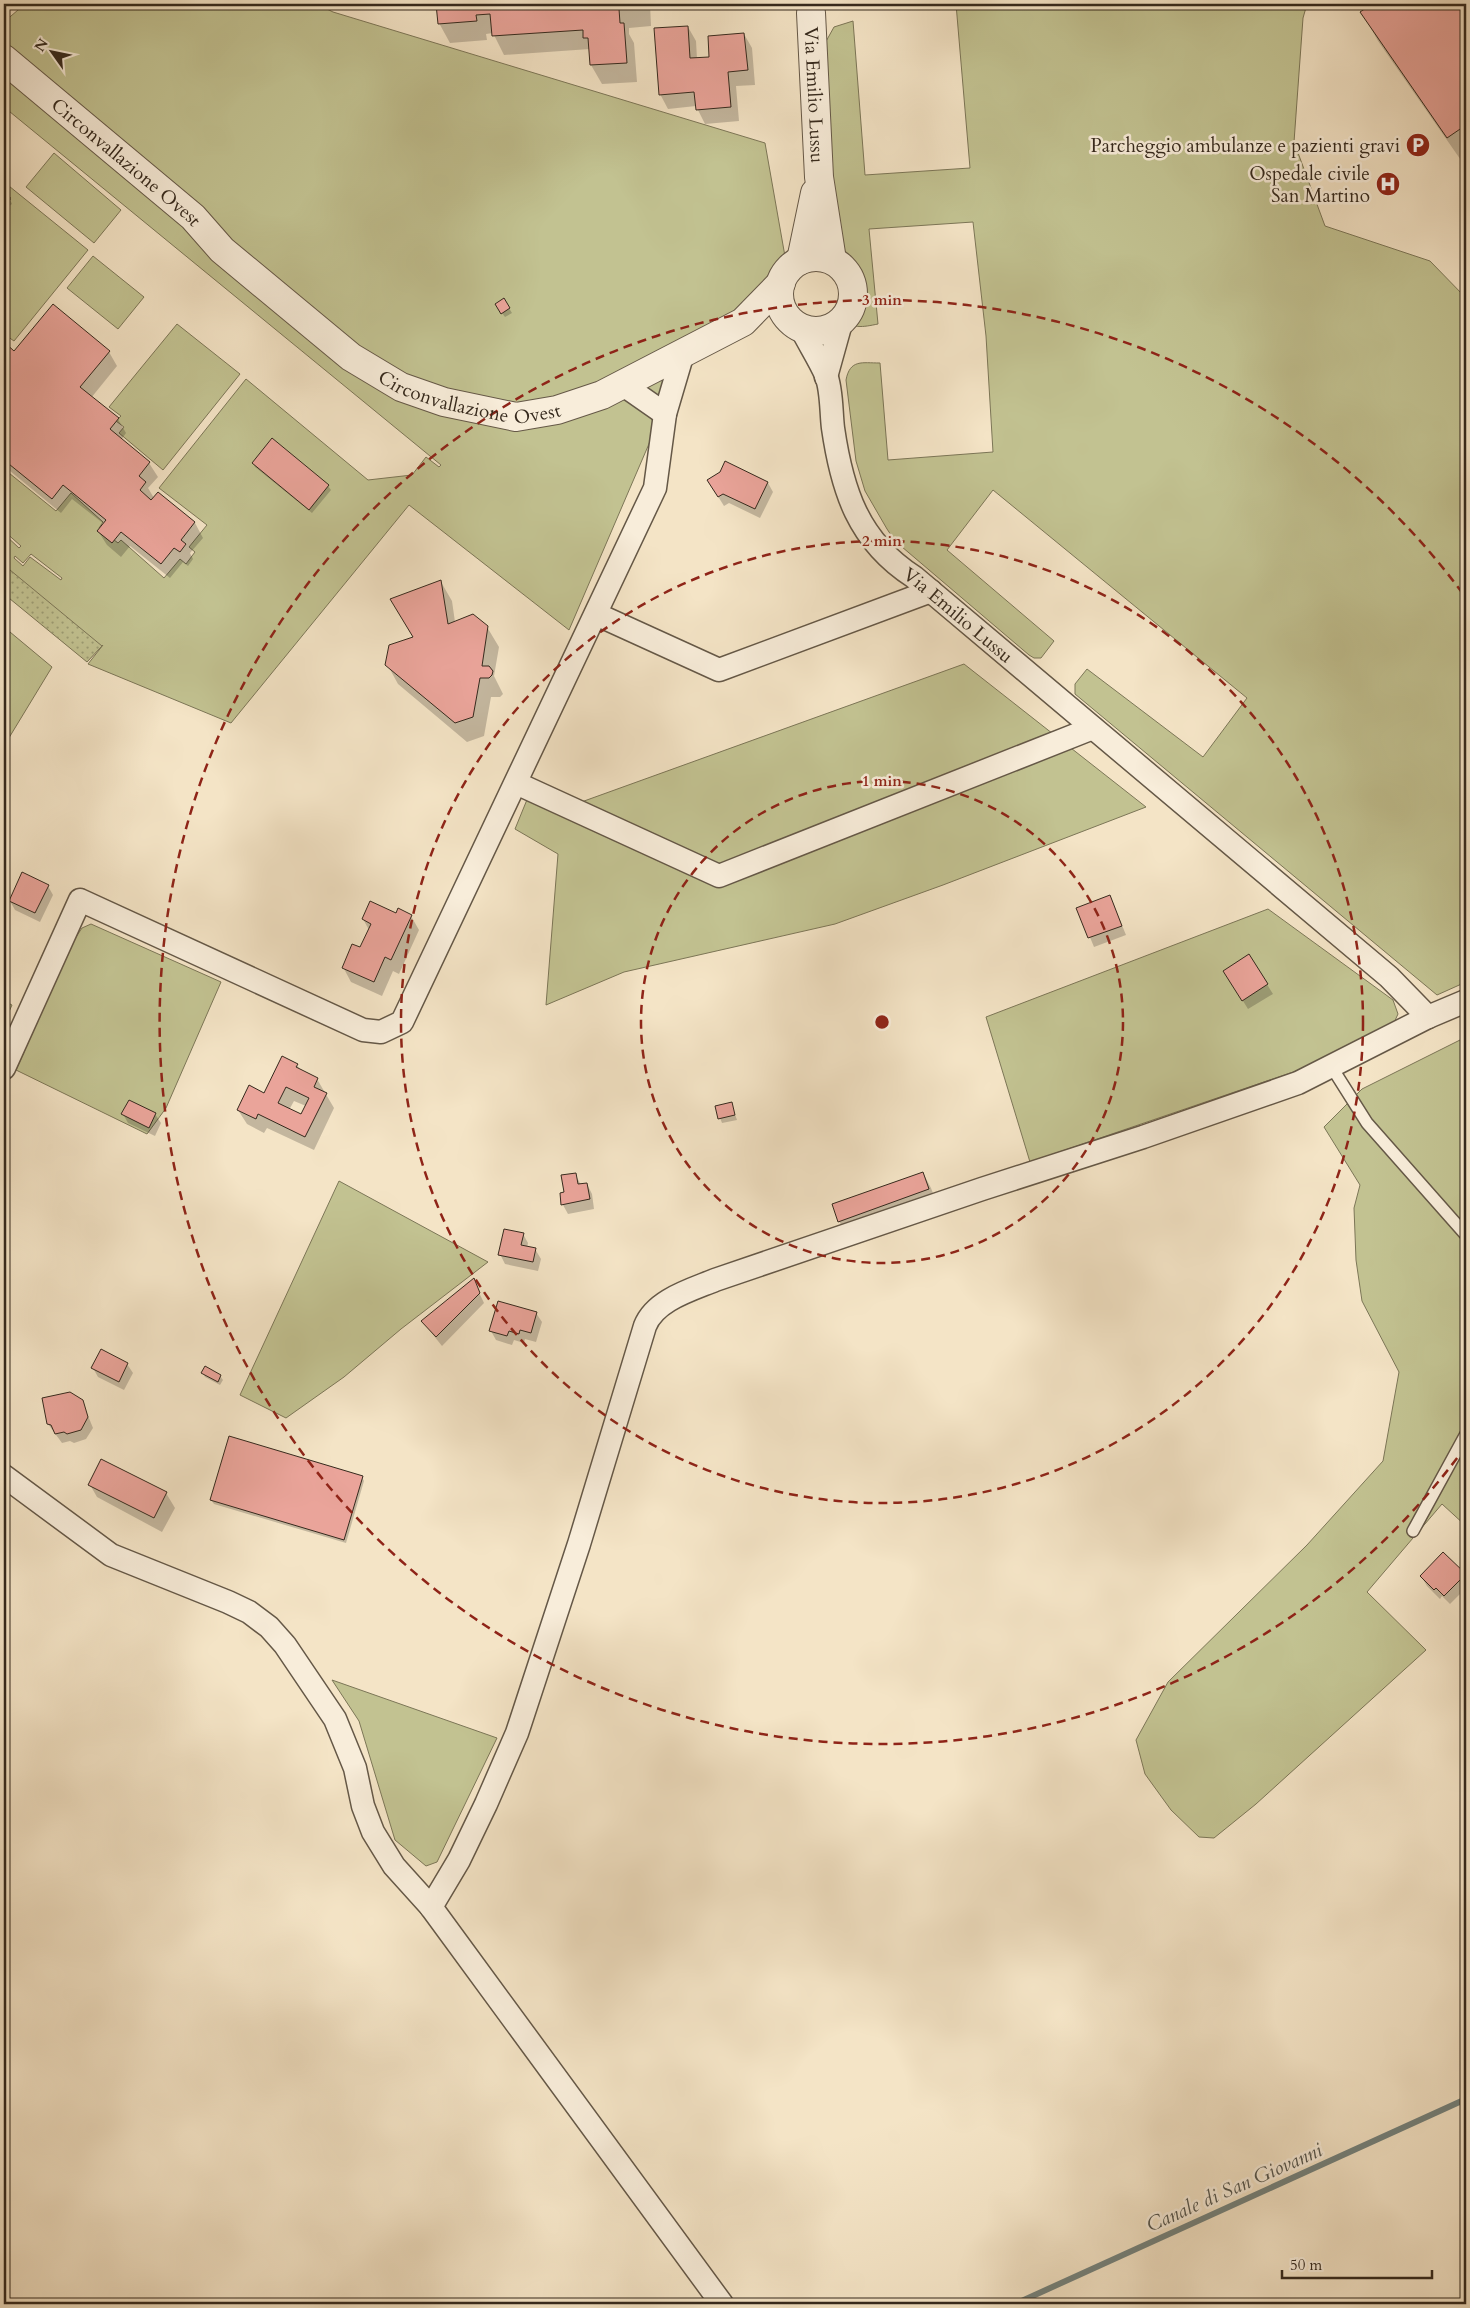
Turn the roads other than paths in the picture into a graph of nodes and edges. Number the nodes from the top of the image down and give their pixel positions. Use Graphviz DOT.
graph roads {
  1 [pos="813,7"];
  2 [pos="4,59"];
  3 [pos="4,84"];
  4 [pos="819,176"];
  5 [pos="222,250"];
  6 [pos="801,260"];
  7 [pos="832,260"];
  8 [pos="781,284"];
  9 [pos="743,322"];
  10 [pos="841,323"];
  11 [pos="796,325"];
  12 [pos="683,353"];
  13 [pos="826,377"];
  14 [pos="622,384"];
  15 [pos="665,414"];
  16 [pos="931,592"];
  17 [pos="596,614"];
  18 [pos="1093,728"];
  19 [pos="516,783"];
  20 [pos="1466,1001"];
  21 [pos="1428,1017"];
  22 [pos="1331,1066"];
  23 [pos="4,1068"];
  24 [pos="1466,1235"];
  25 [pos="1466,1434"];
  26 [pos="4,1476"];
  27 [pos="1412,1531"];
  28 [pos="430,1907"];
  29 [pos="722,2304"];
  1 -- 4 [label="street, Via Emilio Lussu"];
  2 -- 5 [label="street, Circonvallazione Ovest"];
  3 -- 5 [label="street, Circonvallazione Ovest"];
  4 -- 6 [label="street, Via Emilio Lussu"];
  4 -- 7 [label="street, Via Emilio Lussu"];
  5 -- 14 [label="street, Circonvallazione Ovest"];
  6 -- 7 [label="street"];
  6 -- 8 [label="street"];
  7 -- 10 [label="street"];
  8 -- 9 [label="street, Circonvallazione Ovest"];
  8 -- 11 [label="street"];
  9 -- 11 [label="street, Circonvallazione Ovest"];
  9 -- 12 [label="street, Circonvallazione Ovest"];
  10 -- 11 [label="street"];
  10 -- 13 [label="street, Via Emilio Lussu"];
  11 -- 13 [label="street, Via Emilio Lussu"];
  12 -- 14 [label="street, Circonvallazione Ovest"];
  12 -- 15 [label="street"];
  13 -- 16 [label="street, Via Emilio Lussu"];
  14 -- 15 [label="street"];
  15 -- 17 [label="street"];
  16 -- 17 [label="street"];
  16 -- 18 [label="street, Via Emilio Lussu"];
  17 -- 19 [label="street"];
  18 -- 19 [label="street"];
  18 -- 21 [label="street, Via Emilio Lussu"];
  19 -- 23 [label="street"];
  20 -- 21 [label="street"];
  21 -- 22 [label="street"];
  22 -- 24 [label="lane"];
  22 -- 28 [label="street"];
  25 -- 27 [label="lane"];
  26 -- 28 [label="street"];
  28 -- 29 [label="street"];
}
